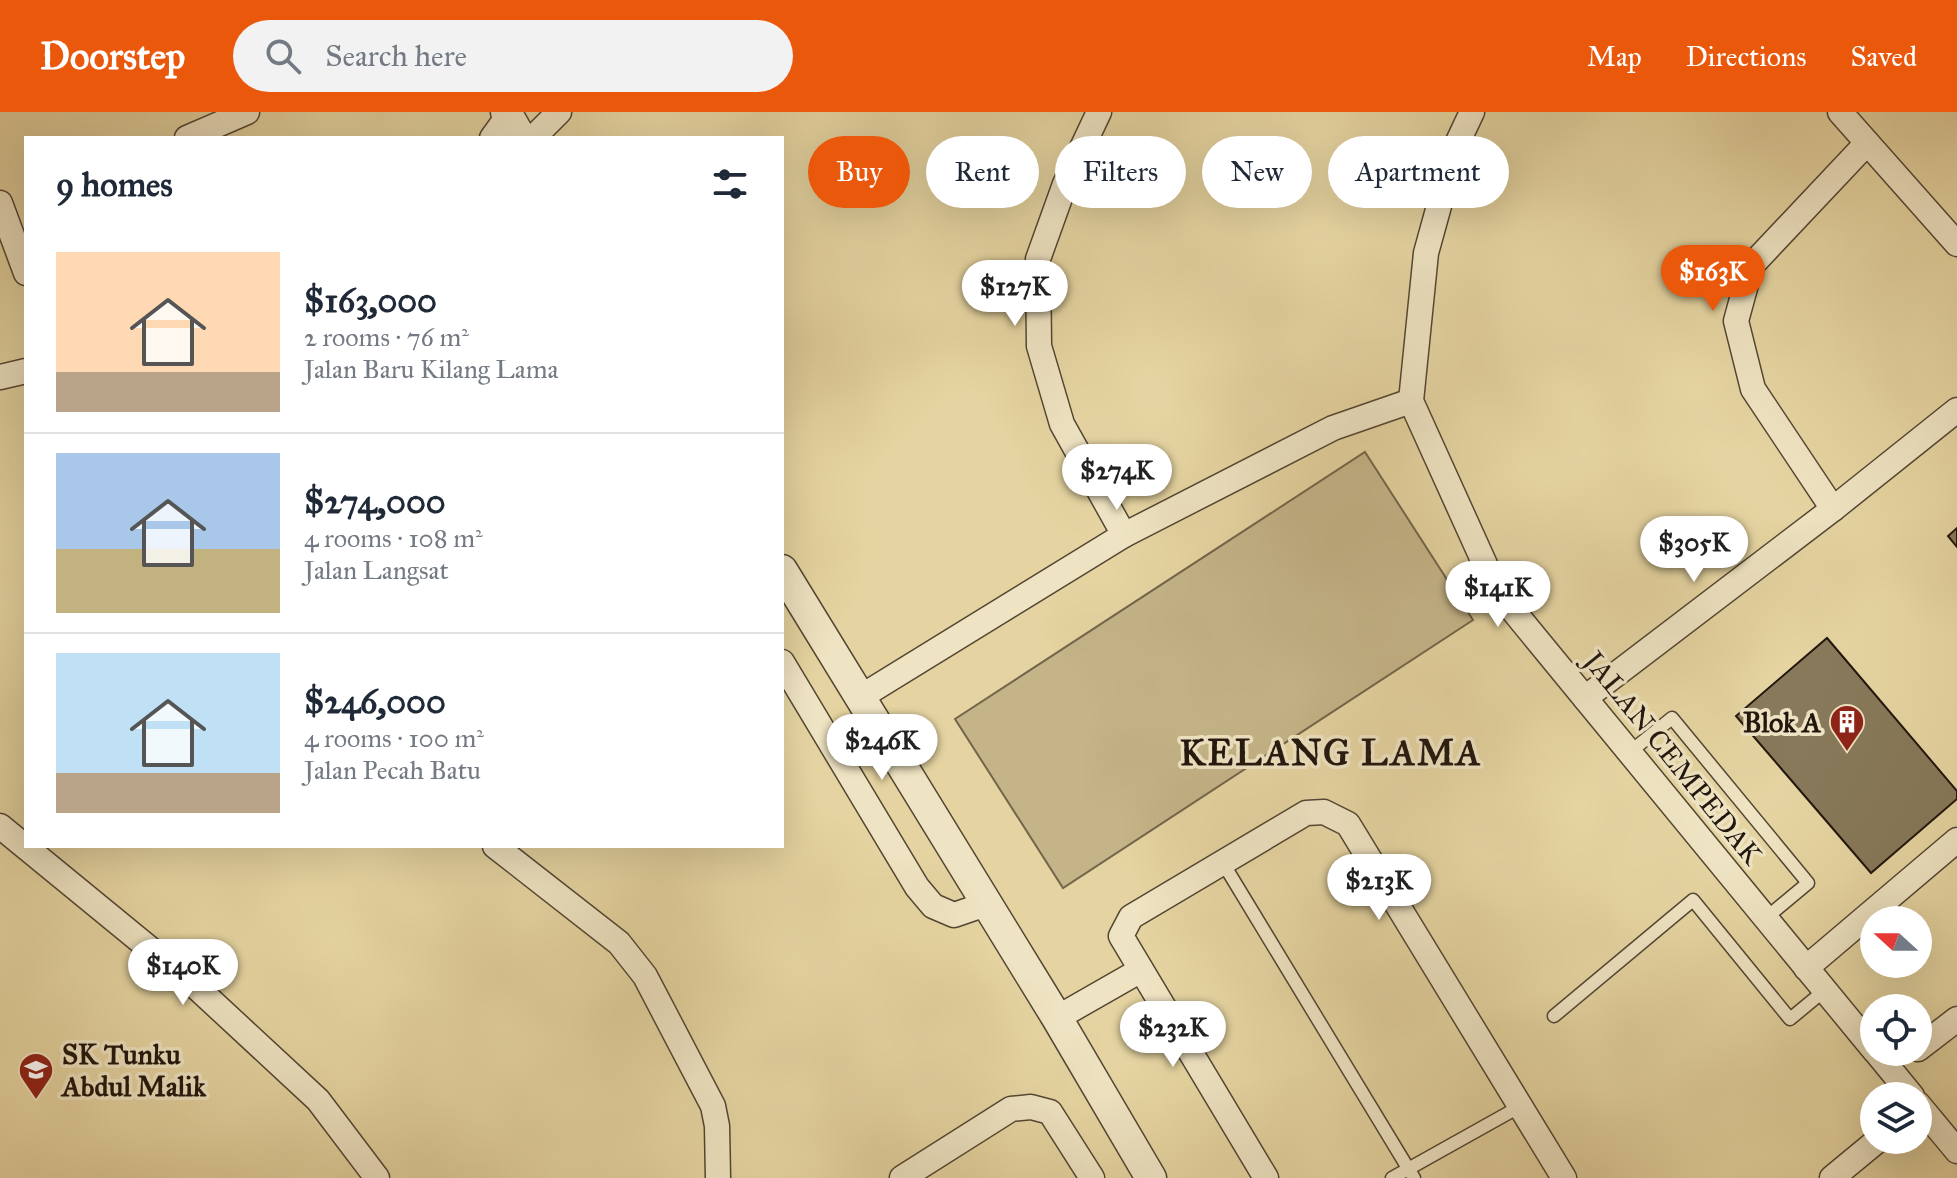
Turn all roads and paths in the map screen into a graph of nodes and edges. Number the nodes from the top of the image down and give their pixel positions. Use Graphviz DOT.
graph roads {
  1 [pos="247,112"];
  2 [pos="559,112"];
  3 [pos="1099,112"];
  4 [pos="1472,112"];
  5 [pos="1840,112"];
  6 [pos="192,136"];
  7 [pos="535,136"];
  8 [pos="1867,143"];
  9 [pos="10,209"];
  10 [pos="1957,244"];
  11 [pos="24,265"];
  12 [pos="24,371"];
  13 [pos="0,377"];
  14 [pos="1411,401"];
  15 [pos="1957,410"];
  16 [pos="1833,509"];
  17 [pos="1124,535"];
  18 [pos="784,573"];
  19 [pos="784,665"];
  20 [pos="859,698"];
  21 [pos="1585,698"];
  22 [pos="1630,752"];
  23 [pos="0,826"];
  24 [pos="1957,840"];
  25 [pos="24,846"];
  26 [pos="27,848"];
  27 [pos="498,848"];
  28 [pos="1223,863"];
  29 [pos="986,904"];
  30 [pos="1766,918"];
  31 [pos="1806,968"];
  32 [pos="1141,970"];
  33 [pos="1825,990"];
  34 [pos="1554,1016"];
  35 [pos="1057,1018"];
  36 [pos="1957,1019"];
  37 [pos="1860,1033"];
  38 [pos="1932,1039"];
  39 [pos="1887,1066"];
  40 [pos="1900,1082"];
  41 [pos="1519,1107"];
  42 [pos="1932,1121"];
  43 [pos="1957,1151"];
  44 [pos="1861,1154"];
  45 [pos="1411,1174"];
  46 [pos="377,1178"];
  47 [pos="718,1178"];
  48 [pos="902,1178"];
  49 [pos="1092,1178"];
  50 [pos="1151,1178"];
  51 [pos="1266,1178"];
  52 [pos="1392,1178"];
  53 [pos="1564,1178"];
  54 [pos="1832,1178"];
  1 -- 6 [label="street"];
  2 -- 7 [label="street"];
  3 -- 17 [label="street"];
  4 -- 14 [label="street"];
  5 -- 8 [label="street"];
  8 -- 10 [label="street"];
  8 -- 16 [label="street"];
  9 -- 11 [label="street"];
  12 -- 13 [label="street"];
  14 -- 17 [label="street"];
  14 -- 21 [label="street, JALAN CEMPEDAK"];
  15 -- 16 [label="street"];
  16 -- 21 [label="street"];
  17 -- 20 [label="street"];
  18 -- 20 [label="street"];
  19 -- 29 [label="street"];
  20 -- 29 [label="street"];
  21 -- 22 [label="street, JALAN CEMPEDAK"];
  22 -- 30 [label="street, JALAN CEMPEDAK"];
  22 -- 30 [label="lane"];
  23 -- 25 [label="street"];
  24 -- 31 [label="street"];
  26 -- 46 [label="street"];
  27 -- 47 [label="street"];
  28 -- 32 [label="street"];
  28 -- 41 [label="street"];
  28 -- 45 [label="lane"];
  29 -- 35 [label="street"];
  30 -- 31 [label="street, JALAN CEMPEDAK"];
  31 -- 33 [label="street, JALAN CEMPEDAK"];
  32 -- 35 [label="street"];
  32 -- 51 [label="street"];
  33 -- 34 [label="lane"];
  33 -- 37 [label="street, JALAN CEMPEDAK"];
  35 -- 50 [label="street"];
  36 -- 38 [label="street"];
  39 -- 40 [label="street, JALAN CEMPEDAK"];
  41 -- 45 [label="lane"];
  41 -- 53 [label="street"];
  42 -- 43 [label="street, JALAN CEMPEDAK"];
  44 -- 54 [label="street"];
  45 -- 52 [label="lane"];
  48 -- 49 [label="street"];
}
